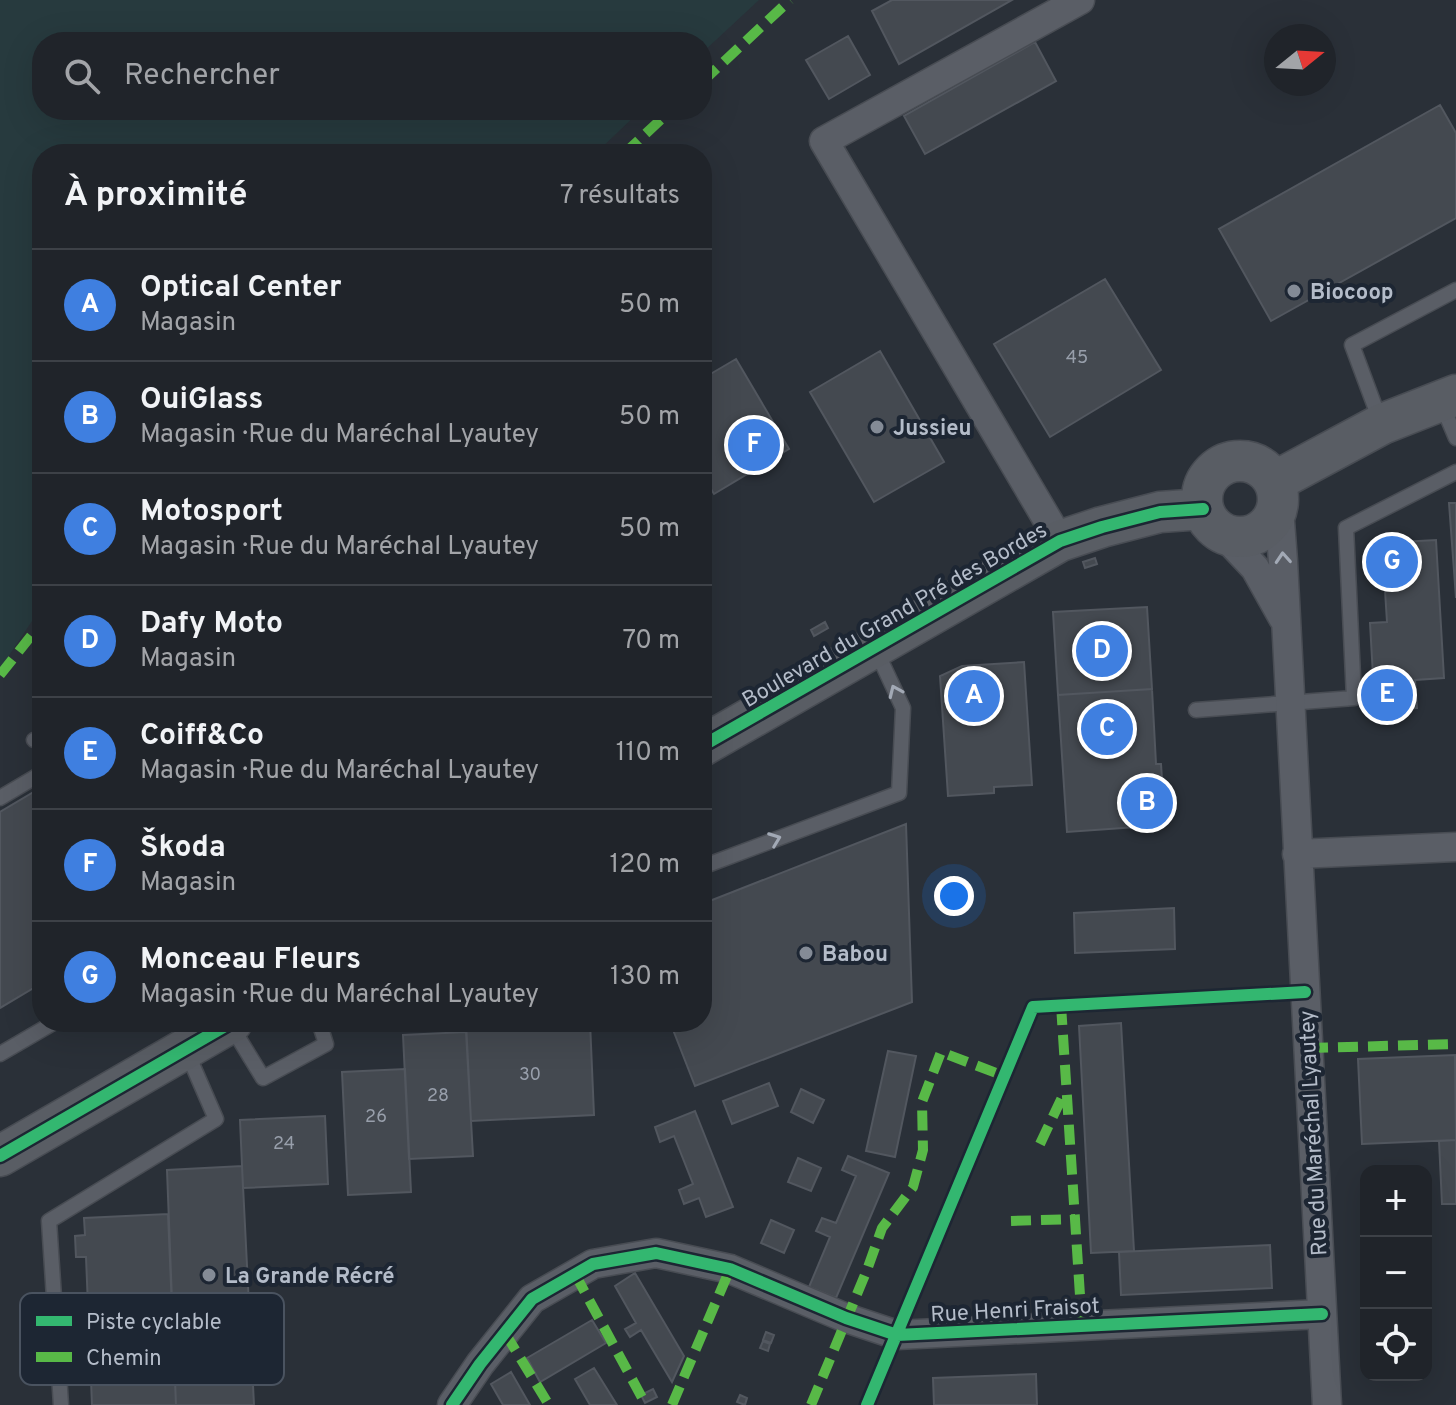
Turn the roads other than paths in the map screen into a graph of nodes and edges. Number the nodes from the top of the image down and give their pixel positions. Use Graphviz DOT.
graph roads {
  1 [pos="1080,0"];
  2 [pos="1456,290"];
  3 [pos="1448,398"];
  4 [pos="1382,424"];
  5 [pos="1456,438"];
  6 [pos="1456,472"];
  7 [pos="1276,489"];
  8 [pos="1212,520"];
  9 [pos="1060,541"];
  10 [pos="1285,622"];
  11 [pos="875,647"];
  12 [pos="1289,703"];
  13 [pos="1196,710"];
  14 [pos="712,740"];
  15 [pos="32,779"];
  16 [pos="0,798"];
  17 [pos="1456,847"];
  18 [pos="1297,854"];
  19 [pos="712,863"];
  20 [pos="38,1032"];
  21 [pos="215,1032"];
  22 [pos="236,1032"];
  23 [pos="322,1032"];
  24 [pos="185,1049"];
  25 [pos="0,1054"];
  26 [pos="0,1156"];
  27 [pos="54,1293"];
  28 [pos="1322,1314"];
  29 [pos="60,1385"];
  30 [pos="61,1405"];
  31 [pos="452,1405"];
  32 [pos="1327,1405"];
  1 -- 9 [label="street"];
  2 -- 4 [label="lane"];
  3 -- 4 [label="main road"];
  3 -- 5 [label="lane"];
  4 -- 7 [label="main road"];
  6 -- 12 [label="lane"];
  7 -- 8 [label="main road"];
  7 -- 8 [label="main road"];
  10 -- 7 [label="street, Rue du Maréchal Lyautey, one-way"];
  8 -- 9 [label="main road, Boulevard du Grand Pré des Bordes"];
  8 -- 10 [label="street, Rue du Maréchal Lyautey"];
  9 -- 11 [label="main road, Boulevard du Grand Pré des Bordes"];
  10 -- 12 [label="street, Rue du Maréchal Lyautey"];
  11 -- 14 [label="main road, Boulevard du Grand Pré des Bordes"];
  19 -- 11 [label="lane, one-way"];
  12 -- 13 [label="lane"];
  12 -- 18 [label="street, Rue du Maréchal Lyautey"];
  15 -- 16 [label="lane"];
  17 -- 18 [label="street"];
  18 -- 28 [label="street, Rue du Maréchal Lyautey"];
  20 -- 25 [label="lane"];
  21 -- 24 [label="main road"];
  22 -- 23 [label="lane"];
  24 -- 26 [label="main road"];
  24 -- 27 [label="lane"];
  28 -- 31 [label="street, Rue Henri Fraisot"];
  28 -- 32 [label="street, Rue du Maréchal Lyautey"];
  29 -- 30 [label="lane"];
}
